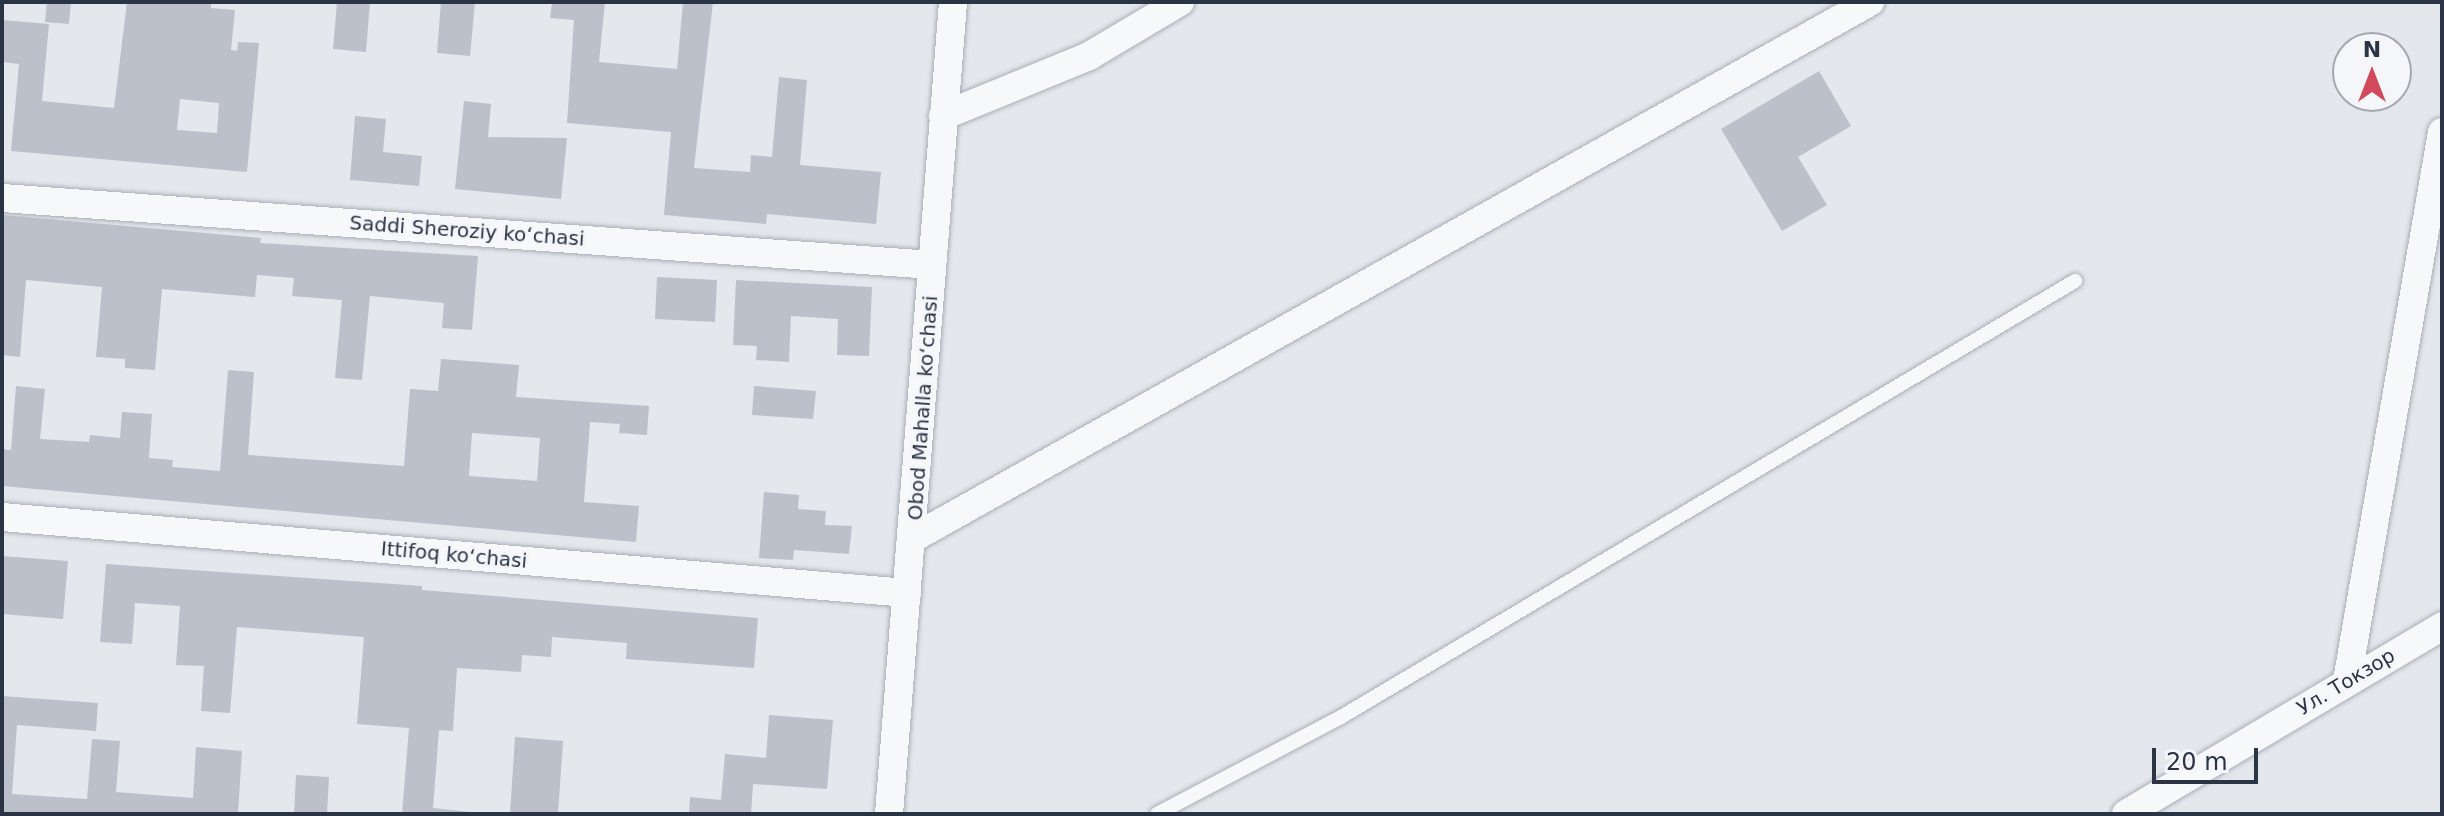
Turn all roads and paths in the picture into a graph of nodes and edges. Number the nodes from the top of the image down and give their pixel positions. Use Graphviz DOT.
graph roads {
  1 [pos="953,2"];
  2 [pos="1180,2"];
  3 [pos="1870,2"];
  4 [pos="943,116"];
  5 [pos="2442,132"];
  6 [pos="2,198"];
  7 [pos="932,265"];
  8 [pos="2075,281"];
  9 [pos="2,517"];
  10 [pos="915,537"];
  11 [pos="907,593"];
  12 [pos="2442,626"];
  13 [pos="2347,681"];
  14 [pos="889,814"];
  15 [pos="1157,814"];
  16 [pos="2126,814"];
  1 -- 4 [label="street, Obod Mahalla ko‘chasi"];
  2 -- 4 [label="street"];
  3 -- 10 [label="street"];
  4 -- 7 [label="street, Obod Mahalla ko‘chasi"];
  5 -- 13 [label="street"];
  6 -- 7 [label="street, Saddi Sheroziy koʻchasi"];
  7 -- 10 [label="street, Obod Mahalla ko‘chasi"];
  8 -- 15 [label="lane"];
  9 -- 11 [label="street, Ittifoq ko‘chasi"];
  10 -- 11 [label="street, Obod Mahalla ko‘chasi"];
  11 -- 14 [label="street, Obod Mahalla ko‘chasi"];
  12 -- 13 [label="street, Ул. Токзор"];
  13 -- 16 [label="street, Ул. Токзор"];
}
